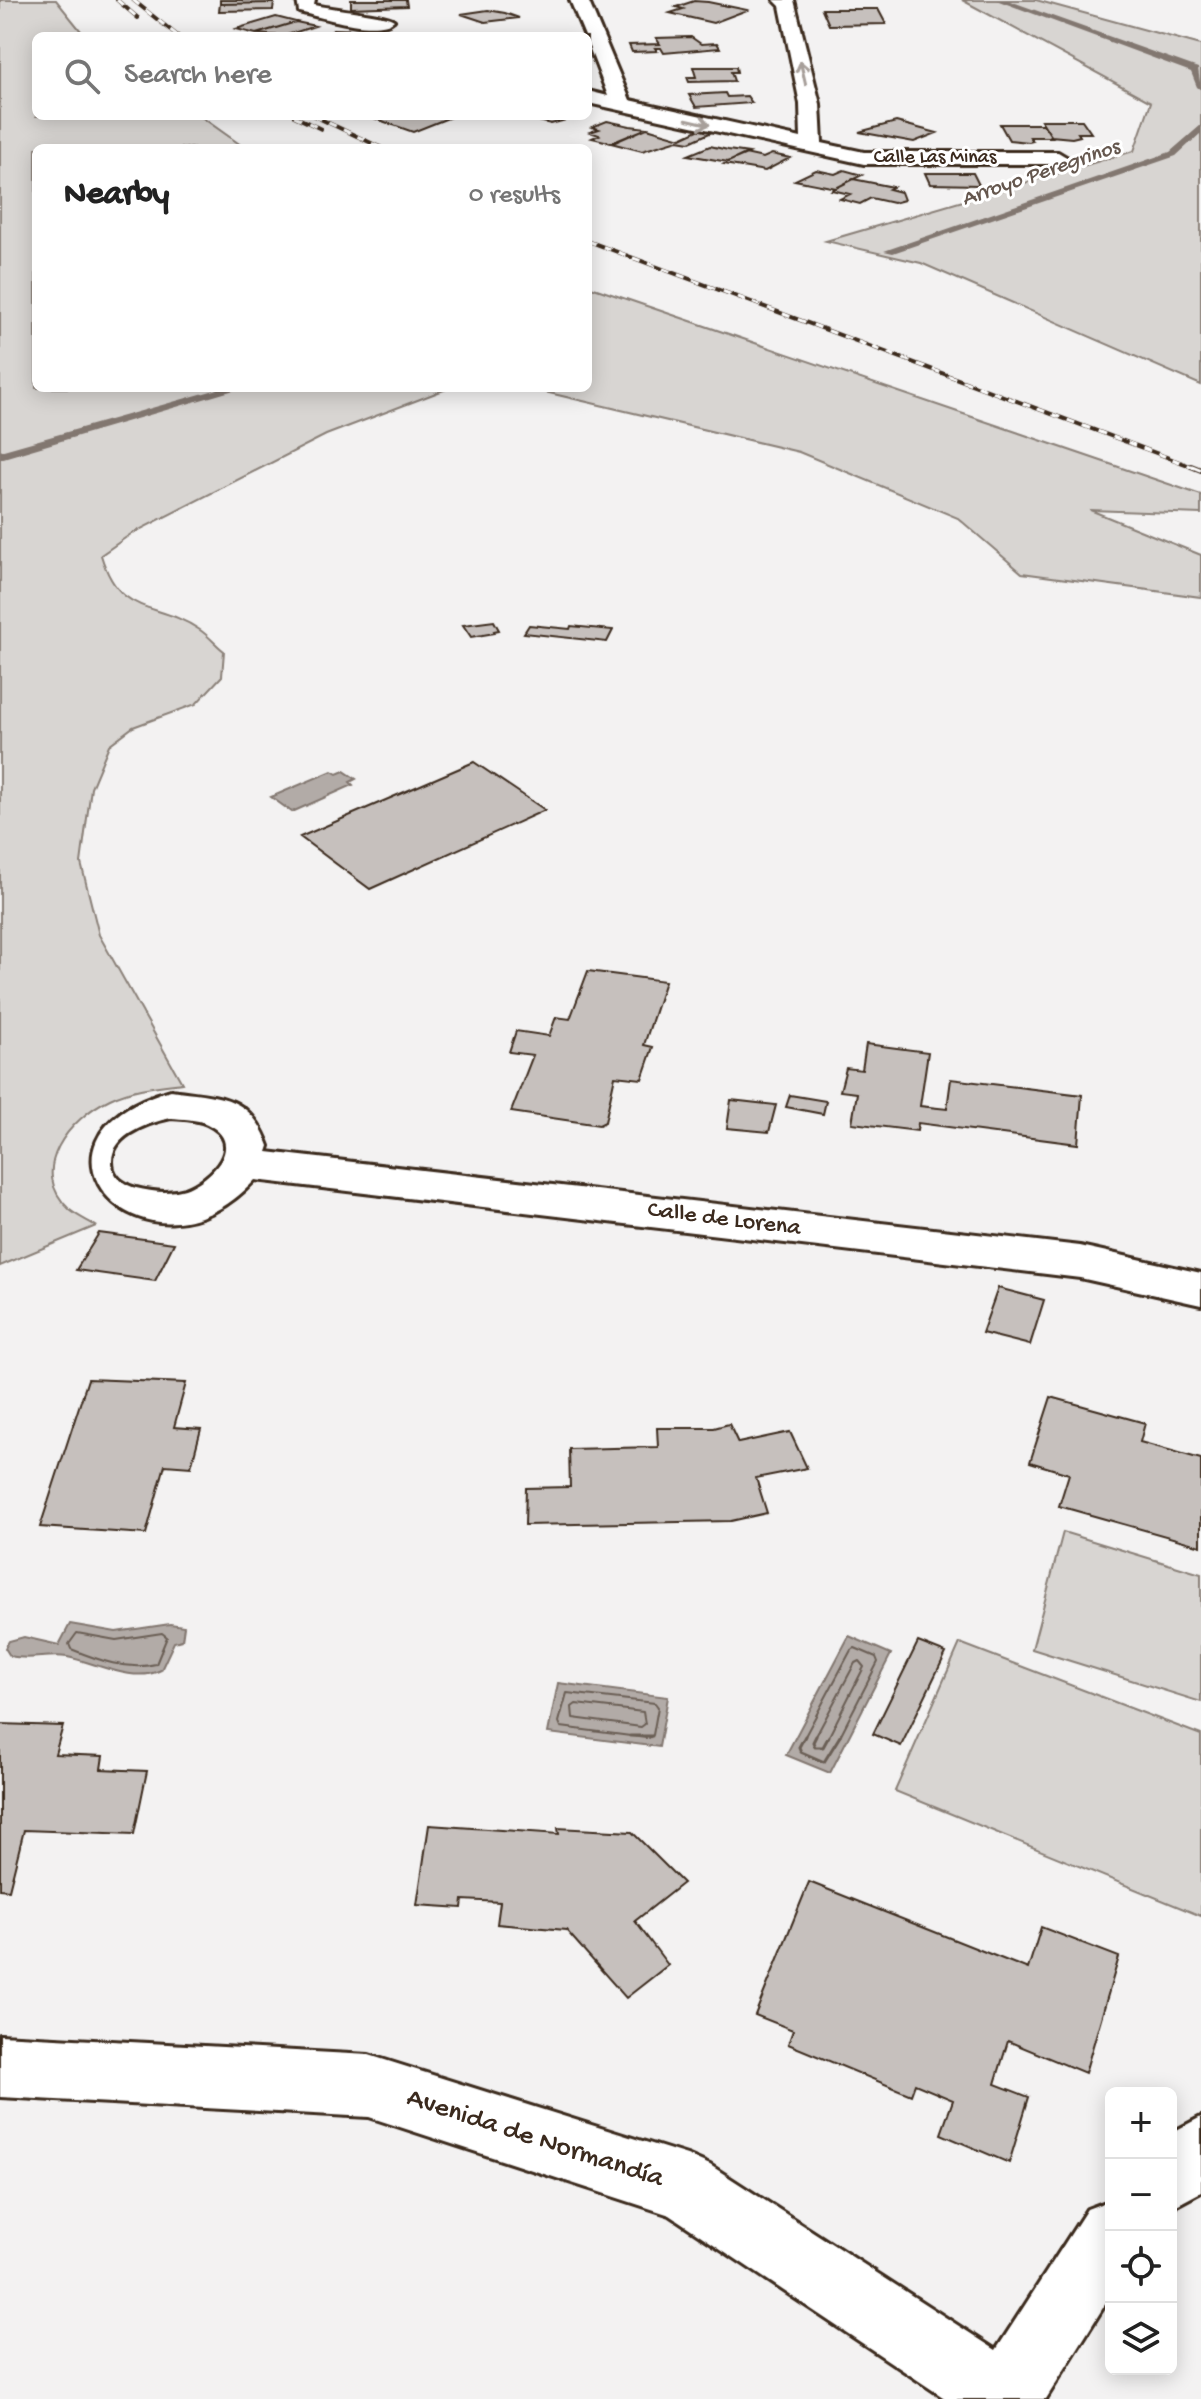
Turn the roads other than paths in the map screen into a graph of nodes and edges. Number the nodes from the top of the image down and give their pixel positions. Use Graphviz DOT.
graph roads {
  1 [pos="306,0"];
  2 [pos="579,0"];
  3 [pos="783,0"];
  4 [pos="385,20"];
  5 [pos="588,32"];
  6 [pos="593,52"];
  7 [pos="592,98"];
  8 [pos="622,105"];
  9 [pos="811,123"];
  10 [pos="742,132"];
  11 [pos="812,148"];
  12 [pos="1058,158"];
  13 [pos="246,1164"];
  14 [pos="1201,1289"];
  15 [pos="0,2066"];
  16 [pos="1201,2150"];
  17 [pos="1177,2170"];
  18 [pos="1105,2243"];
  19 [pos="1008,2398"];
  1 -- 4 [label="street"];
  2 -- 5 [label="street"];
  9 -- 3 [label="street, one-way"];
  6 -- 8 [label="street"];
  7 -- 8 [label="street, Calle Las Minas"];
  8 -- 10 [label="street, Calle Las Minas, one-way"];
  9 -- 10 [label="street, Calle Las Minas"];
  9 -- 11 [label="street"];
  10 -- 11 [label="street, Calle Las Minas"];
  11 -- 12 [label="street, Calle Las Minas"];
  13 -- 14 [label="street, Calle de Lorena"];
  15 -- 19 [label="street, Avenida de Normandía"];
  16 -- 17 [label="street"];
  18 -- 19 [label="street"];
}
